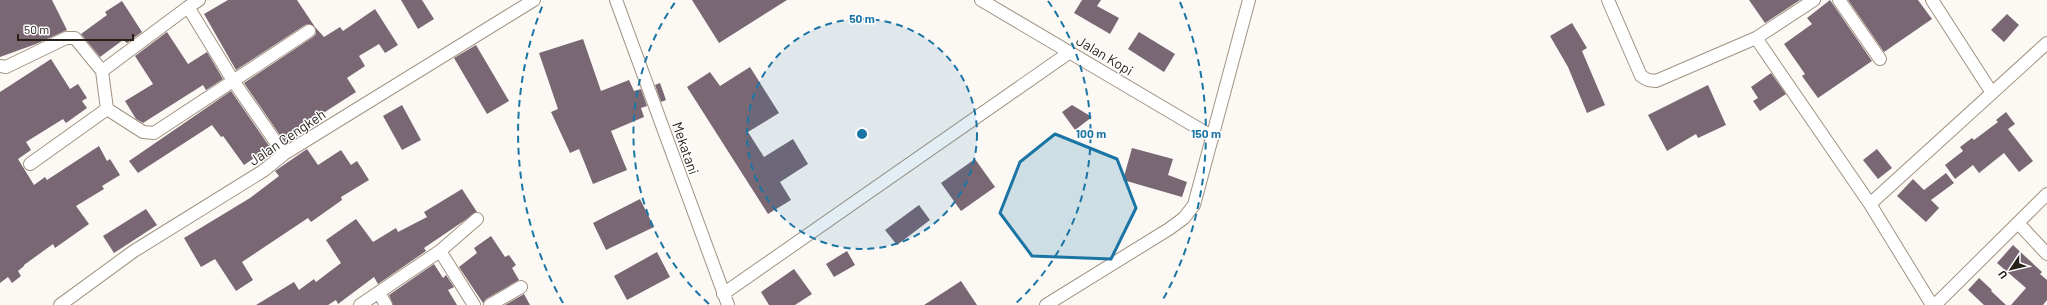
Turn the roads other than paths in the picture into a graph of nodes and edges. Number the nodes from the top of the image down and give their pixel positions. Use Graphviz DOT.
graph roads {
  1 [pos="199,0"];
  2 [pos="534,0"];
  3 [pos="616,0"];
  4 [pos="981,0"];
  5 [pos="1249,0"];
  6 [pos="1608,0"];
  7 [pos="1814,0"];
  8 [pos="1839,0"];
  9 [pos="1932,0"];
  10 [pos="188,7"];
  11 [pos="309,31"];
  12 [pos="1756,38"];
  13 [pos="2047,43"];
  14 [pos="1070,52"];
  15 [pos="1880,59"];
  16 [pos="0,66"];
  17 [pos="102,71"];
  18 [pos="234,82"];
  19 [pos="1992,93"];
  20 [pos="107,109"];
  21 [pos="1213,137"];
  22 [pos="284,154"];
  23 [pos="30,164"];
  24 [pos="2047,194"];
  25 [pos="1870,204"];
  26 [pos="477,219"];
  27 [pos="2018,223"];
  28 [pos="440,251"];
  29 [pos="2047,254"];
  30 [pos="521,287"];
  31 [pos="379,293"];
  32 [pos="726,300"];
  33 [pos="60,305"];
  34 [pos="360,305"];
  35 [pos="386,305"];
  36 [pos="474,305"];
  37 [pos="490,305"];
  38 [pos="1046,305"];
  39 [pos="1934,305"];
  1 -- 10 [label="street"];
  2 -- 22 [label="street, Jalan Cengkeh"];
  3 -- 32 [label="street, Mekatani"];
  4 -- 14 [label="street, Jalan Kopi"];
  5 -- 21 [label="street"];
  6 -- 12 [label="street"];
  7 -- 12 [label="street"];
  8 -- 15 [label="street"];
  9 -- 19 [label="street"];
  10 -- 17 [label="street"];
  10 -- 18 [label="street"];
  11 -- 18 [label="street"];
  12 -- 25 [label="street"];
  13 -- 19 [label="street"];
  14 -- 21 [label="street, Jalan Kopi"];
  14 -- 32 [label="street"];
  16 -- 17 [label="street"];
  17 -- 20 [label="street"];
  18 -- 20 [label="street"];
  18 -- 22 [label="street"];
  19 -- 25 [label="street"];
  20 -- 23 [label="street"];
  21 -- 38 [label="street"];
  22 -- 33 [label="street, Jalan Cengkeh"];
  24 -- 27 [label="street"];
  25 -- 39 [label="street"];
  26 -- 28 [label="street"];
  27 -- 29 [label="street"];
  27 -- 39 [label="street"];
  28 -- 31 [label="street"];
  28 -- 36 [label="street"];
  30 -- 37 [label="street"];
  31 -- 34 [label="street"];
  31 -- 35 [label="street"];
}
